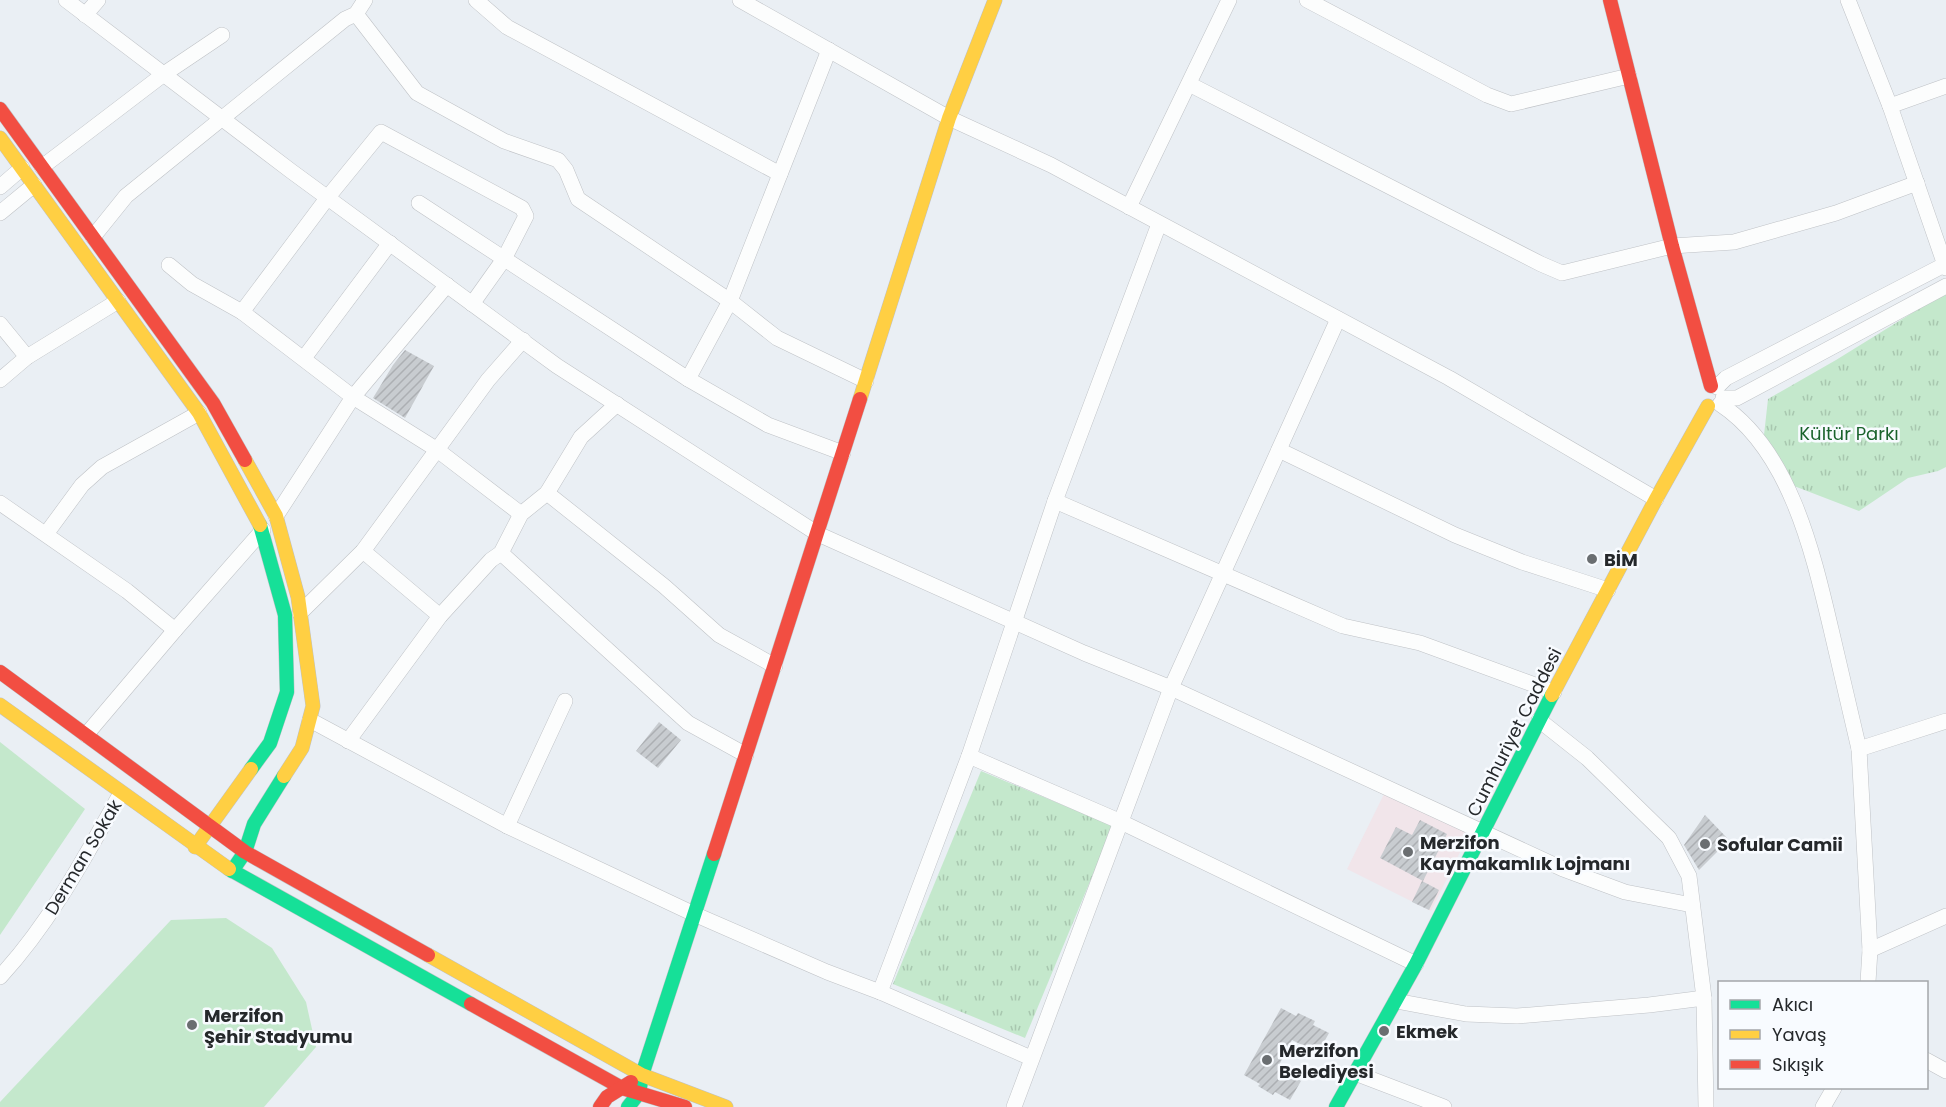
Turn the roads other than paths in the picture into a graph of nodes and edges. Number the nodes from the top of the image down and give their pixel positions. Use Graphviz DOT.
graph roads {
  1 [pos="66,0"];
  2 [pos="98,0"];
  3 [pos="366,0"];
  4 [pos="476,0"];
  5 [pos="740,0"];
  6 [pos="995,0"];
  7 [pos="1229,0"];
  8 [pos="1307,0"];
  9 [pos="1610,0"];
  10 [pos="1848,0"];
  11 [pos="85,15"];
  12 [pos="356,15"];
  13 [pos="222,35"];
  14 [pos="829,50"];
  15 [pos="164,74"];
  16 [pos="1629,76"];
  17 [pos="1189,84"];
  18 [pos="1946,86"];
  19 [pos="1890,106"];
  20 [pos="0,109"];
  21 [pos="222,118"];
  22 [pos="949,118"];
  23 [pos="0,138"];
  24 [pos="42,167"];
  25 [pos="22,168"];
  26 [pos="780,174"];
  27 [pos="1917,183"];
  28 [pos="34,185"];
  29 [pos="0,187"];
  30 [pos="328,197"];
  31 [pos="419,203"];
  32 [pos="1129,207"];
  33 [pos="0,213"];
  34 [pos="1159,224"];
  35 [pos="93,237"];
  36 [pos="390,243"];
  37 [pos="1672,246"];
  38 [pos="504,260"];
  39 [pos="168,265"];
  40 [pos="1946,265"];
  41 [pos="447,285"];
  42 [pos="1946,286"];
  43 [pos="118,301"];
  44 [pos="730,301"];
  45 [pos="472,304"];
  46 [pos="242,312"];
  47 [pos="1338,319"];
  48 [pos="0,324"];
  49 [pos="523,340"];
  50 [pos="27,357"];
  51 [pos="304,358"];
  52 [pos="688,379"];
  53 [pos="0,380"];
  54 [pos="866,381"];
  55 [pos="1716,396"];
  56 [pos="353,397"];
  57 [pos="617,404"];
  58 [pos="199,413"];
  59 [pos="436,449"];
  60 [pos="1279,450"];
  61 [pos="843,453"];
  62 [pos="547,493"];
  63 [pos="1656,499"];
  64 [pos="1055,501"];
  65 [pos="0,503"];
  66 [pos="521,514"];
  67 [pos="276,516"];
  68 [pos="263,530"];
  69 [pos="46,534"];
  70 [pos="818,534"];
  71 [pos="363,551"];
  72 [pos="501,553"];
  73 [pos="1223,573"];
  74 [pos="1608,590"];
  75 [pos="300,613"];
  76 [pos="440,616"];
  77 [pos="1015,623"];
  78 [pos="175,630"];
  79 [pos="775,666"];
  80 [pos="0,672"];
  81 [pos="1171,688"];
  82 [pos="1554,692"];
  83 [pos="566,701"];
  84 [pos="0,705"];
  85 [pos="310,720"];
  86 [pos="1539,720"];
  87 [pos="1946,721"];
  88 [pos="86,735"];
  89 [pos="348,741"];
  90 [pos="1859,749"];
  91 [pos="746,755"];
  92 [pos="969,756"];
  93 [pos="121,793"];
  94 [pos="1119,821"];
  95 [pos="507,826"];
  96 [pos="210,827"];
  97 [pos="1483,832"];
  98 [pos="195,847"];
  99 [pos="244,852"];
  100 [pos="232,871"];
  101 [pos="1692,905"];
  102 [pos="694,914"];
  103 [pos="1946,916"];
  104 [pos="1870,950"];
  105 [pos="1416,964"];
  106 [pos="0,977"];
  107 [pos="1868,981"];
  108 [pos="880,992"];
  109 [pos="1704,998"];
  110 [pos="1396,1001"];
  111 [pos="1031,1058"];
  112 [pos="1928,1061"];
  113 [pos="1946,1071"];
  114 [pos="1355,1073"];
  115 [pos="642,1075"];
  116 [pos="622,1088"];
  117 [pos="1833,1089"];
  118 [pos="639,1093"];
  119 [pos="600,1107"];
  120 [pos="628,1107"];
  121 [pos="685,1107"];
  122 [pos="726,1107"];
  123 [pos="1014,1107"];
  124 [pos="1336,1107"];
  125 [pos="1444,1107"];
  126 [pos="1706,1107"];
  127 [pos="1823,1107"];
  1 -- 11 [label="street"];
  2 -- 11 [label="street"];
  3 -- 12 [label="street"];
  4 -- 26 [label="street"];
  5 -- 14 [label="street"];
  6 -- 22 [label="street"];
  7 -- 17 [label="street"];
  8 -- 16 [label="street"];
  9 -- 16 [label="street"];
  10 -- 19 [label="street"];
  11 -- 15 [label="street"];
  12 -- 21 [label="street"];
  12 -- 44 [label="street"];
  13 -- 15 [label="street"];
  14 -- 22 [label="street"];
  14 -- 26 [label="street"];
  15 -- 21 [label="street"];
  15 -- 24 [label="street"];
  16 -- 37 [label="street"];
  17 -- 32 [label="street"];
  17 -- 37 [label="street"];
  18 -- 19 [label="street"];
  19 -- 27 [label="street"];
  20 -- 24 [label="street"];
  21 -- 30 [label="street"];
  21 -- 35 [label="street"];
  22 -- 32 [label="street"];
  22 -- 54 [label="street"];
  23 -- 25 [label="street"];
  24 -- 35 [label="street"];
  25 -- 28 [label="street"];
  25 -- 29 [label="street"];
  26 -- 44 [label="street"];
  27 -- 37 [label="street"];
  27 -- 40 [label="street"];
  28 -- 33 [label="street"];
  28 -- 43 [label="street"];
  30 -- 36 [label="street"];
  30 -- 38 [label="street"];
  30 -- 46 [label="street"];
  31 -- 38 [label="street"];
  32 -- 34 [label="street"];
  34 -- 47 [label="street"];
  34 -- 64 [label="street"];
  35 -- 67 [label="street"];
  36 -- 41 [label="street"];
  36 -- 51 [label="street"];
  37 -- 55 [label="street"];
  38 -- 45 [label="street"];
  38 -- 52 [label="street"];
  39 -- 46 [label="street"];
  40 -- 55 [label="street"];
  41 -- 45 [label="street"];
  41 -- 56 [label="street"];
  42 -- 55 [label="street"];
  43 -- 50 [label="street"];
  43 -- 58 [label="street"];
  44 -- 52 [label="street"];
  44 -- 54 [label="street"];
  45 -- 49 [label="street"];
  46 -- 51 [label="street"];
  47 -- 60 [label="street"];
  47 -- 63 [label="street"];
  48 -- 50 [label="street"];
  49 -- 57 [label="street"];
  49 -- 59 [label="street"];
  50 -- 53 [label="street"];
  51 -- 56 [label="street"];
  52 -- 61 [label="street"];
  54 -- 61 [label="street"];
  55 -- 63 [label="street, Cumhuriyet Caddesi"];
  55 -- 90 [label="street"];
  56 -- 59 [label="street"];
  56 -- 67 [label="street"];
  57 -- 62 [label="street"];
  57 -- 70 [label="street"];
  58 -- 68 [label="street"];
  58 -- 69 [label="street"];
  59 -- 66 [label="street"];
  59 -- 71 [label="street"];
  60 -- 73 [label="street"];
  60 -- 74 [label="street"];
  61 -- 70 [label="street"];
  62 -- 66 [label="street"];
  62 -- 79 [label="street"];
  63 -- 74 [label="street, Cumhuriyet Caddesi"];
  64 -- 73 [label="street"];
  64 -- 77 [label="street"];
  65 -- 69 [label="street"];
  66 -- 72 [label="street"];
  67 -- 75 [label="street"];
  68 -- 78 [label="street"];
  68 -- 96 [label="street"];
  69 -- 78 [label="street"];
  70 -- 77 [label="street"];
  70 -- 79 [label="street"];
  71 -- 75 [label="street"];
  71 -- 76 [label="street"];
  72 -- 76 [label="street"];
  72 -- 91 [label="street"];
  73 -- 81 [label="street"];
  73 -- 82 [label="street"];
  74 -- 82 [label="street, Cumhuriyet Caddesi"];
  75 -- 85 [label="street"];
  76 -- 89 [label="street"];
  77 -- 81 [label="street"];
  77 -- 92 [label="street"];
  78 -- 88 [label="street"];
  79 -- 91 [label="street"];
  80 -- 88 [label="street"];
  81 -- 94 [label="street"];
  81 -- 97 [label="street"];
  82 -- 86 [label="street, Cumhuriyet Caddesi"];
  83 -- 95 [label="street"];
  84 -- 93 [label="street"];
  85 -- 89 [label="street"];
  85 -- 99 [label="street"];
  86 -- 97 [label="street, Cumhuriyet Caddesi"];
  86 -- 101 [label="street"];
  87 -- 90 [label="street"];
  88 -- 96 [label="street"];
  89 -- 95 [label="street"];
  90 -- 104 [label="street"];
  91 -- 102 [label="street"];
  92 -- 94 [label="street"];
  92 -- 108 [label="street"];
  93 -- 98 [label="street"];
  93 -- 106 [label="street, Derman Sokak"];
  94 -- 105 [label="street"];
  94 -- 111 [label="street"];
  95 -- 102 [label="street"];
  96 -- 98 [label="street"];
  96 -- 99 [label="street"];
  97 -- 101 [label="street"];
  97 -- 105 [label="street, Cumhuriyet Caddesi"];
  98 -- 100 [label="street"];
  99 -- 100 [label="street"];
  99 -- 115 [label="street"];
  100 -- 116 [label="street"];
  101 -- 109 [label="street"];
  102 -- 108 [label="street"];
  102 -- 115 [label="street"];
  103 -- 104 [label="street"];
  104 -- 107 [label="street"];
  105 -- 110 [label="street, Cumhuriyet Caddesi"];
  108 -- 111 [label="street"];
  109 -- 110 [label="street"];
  109 -- 126 [label="street"];
  110 -- 114 [label="street, Cumhuriyet Caddesi"];
  111 -- 123 [label="street"];
  112 -- 113 [label="street"];
  114 -- 124 [label="street, Cumhuriyet Caddesi"];
  114 -- 125 [label="street"];
  115 -- 116 [label="street"];
  115 -- 118 [label="street"];
  115 -- 122 [label="street"];
  116 -- 118 [label="street"];
  116 -- 119 [label="street"];
  117 -- 127 [label="street"];
  118 -- 120 [label="street"];
  118 -- 121 [label="street"];
}
